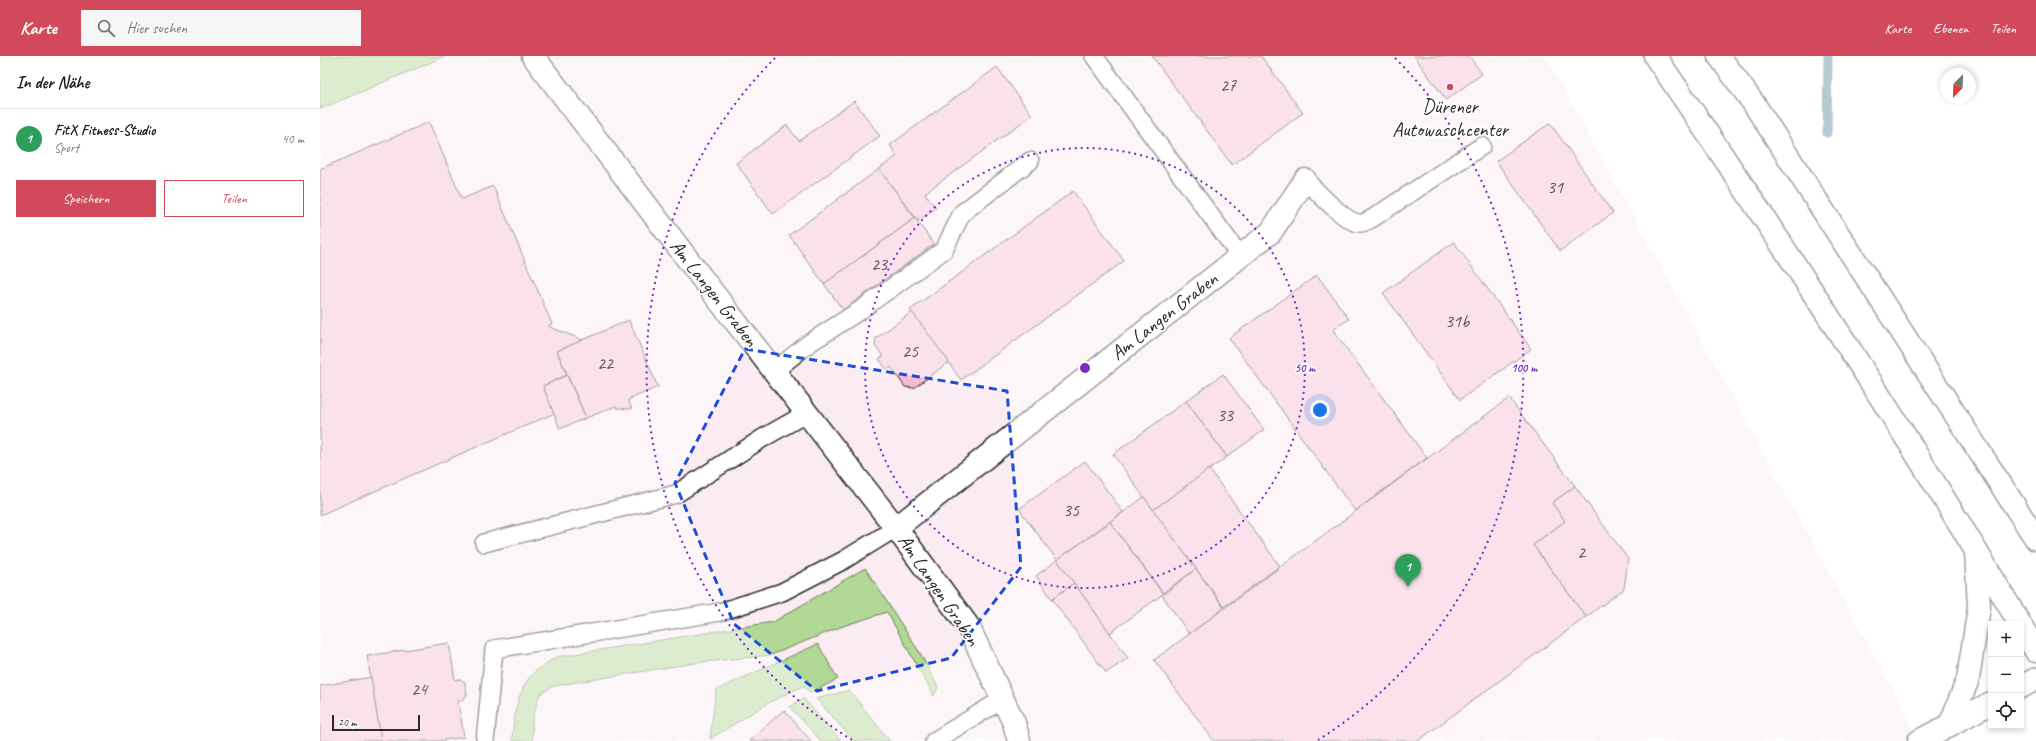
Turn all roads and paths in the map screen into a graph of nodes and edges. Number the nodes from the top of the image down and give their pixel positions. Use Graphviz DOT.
graph roads {
  1 [pos="533,56"];
  2 [pos="1094,56"];
  3 [pos="1655,56"];
  4 [pos="1719,56"];
  5 [pos="1482,146"];
  6 [pos="1030,161"];
  7 [pos="1306,180"];
  8 [pos="1240,256"];
  9 [pos="774,370"];
  10 [pos="807,413"];
  11 [pos="896,528"];
  12 [pos="2036,539"];
  13 [pos="484,543"];
  14 [pos="1976,549"];
  15 [pos="2018,621"];
  16 [pos="2024,632"];
  17 [pos="2036,651"];
  18 [pos="2036,679"];
  19 [pos="2024,685"];
  20 [pos="1003,699"];
  21 [pos="1988,705"];
  22 [pos="1950,733"];
  23 [pos="1924,739"];
  24 [pos="485,741"];
  25 [pos="934,741"];
  26 [pos="1019,741"];
  1 -- 9 [label="street, Am Langen Graben"];
  2 -- 8 [label="lane"];
  3 -- 14 [label="street"];
  4 -- 12 [label="street"];
  5 -- 7 [label="lane"];
  6 -- 9 [label="lane"];
  7 -- 8 [label="street, Am Langen Graben"];
  8 -- 11 [label="street, Am Langen Graben"];
  9 -- 10 [label="street, Am Langen Graben"];
  10 -- 11 [label="street, Am Langen Graben"];
  10 -- 13 [label="lane"];
  11 -- 20 [label="street, Am Langen Graben"];
  11 -- 24 [label="lane"];
  14 -- 15 [label="street"];
  14 -- 22 [label="street"];
  16 -- 17 [label="street"];
  18 -- 19 [label="street"];
  20 -- 25 [label="lane"];
  20 -- 26 [label="street, Am Langen Graben"];
  21 -- 22 [label="street"];
  22 -- 23 [label="street"];
}
